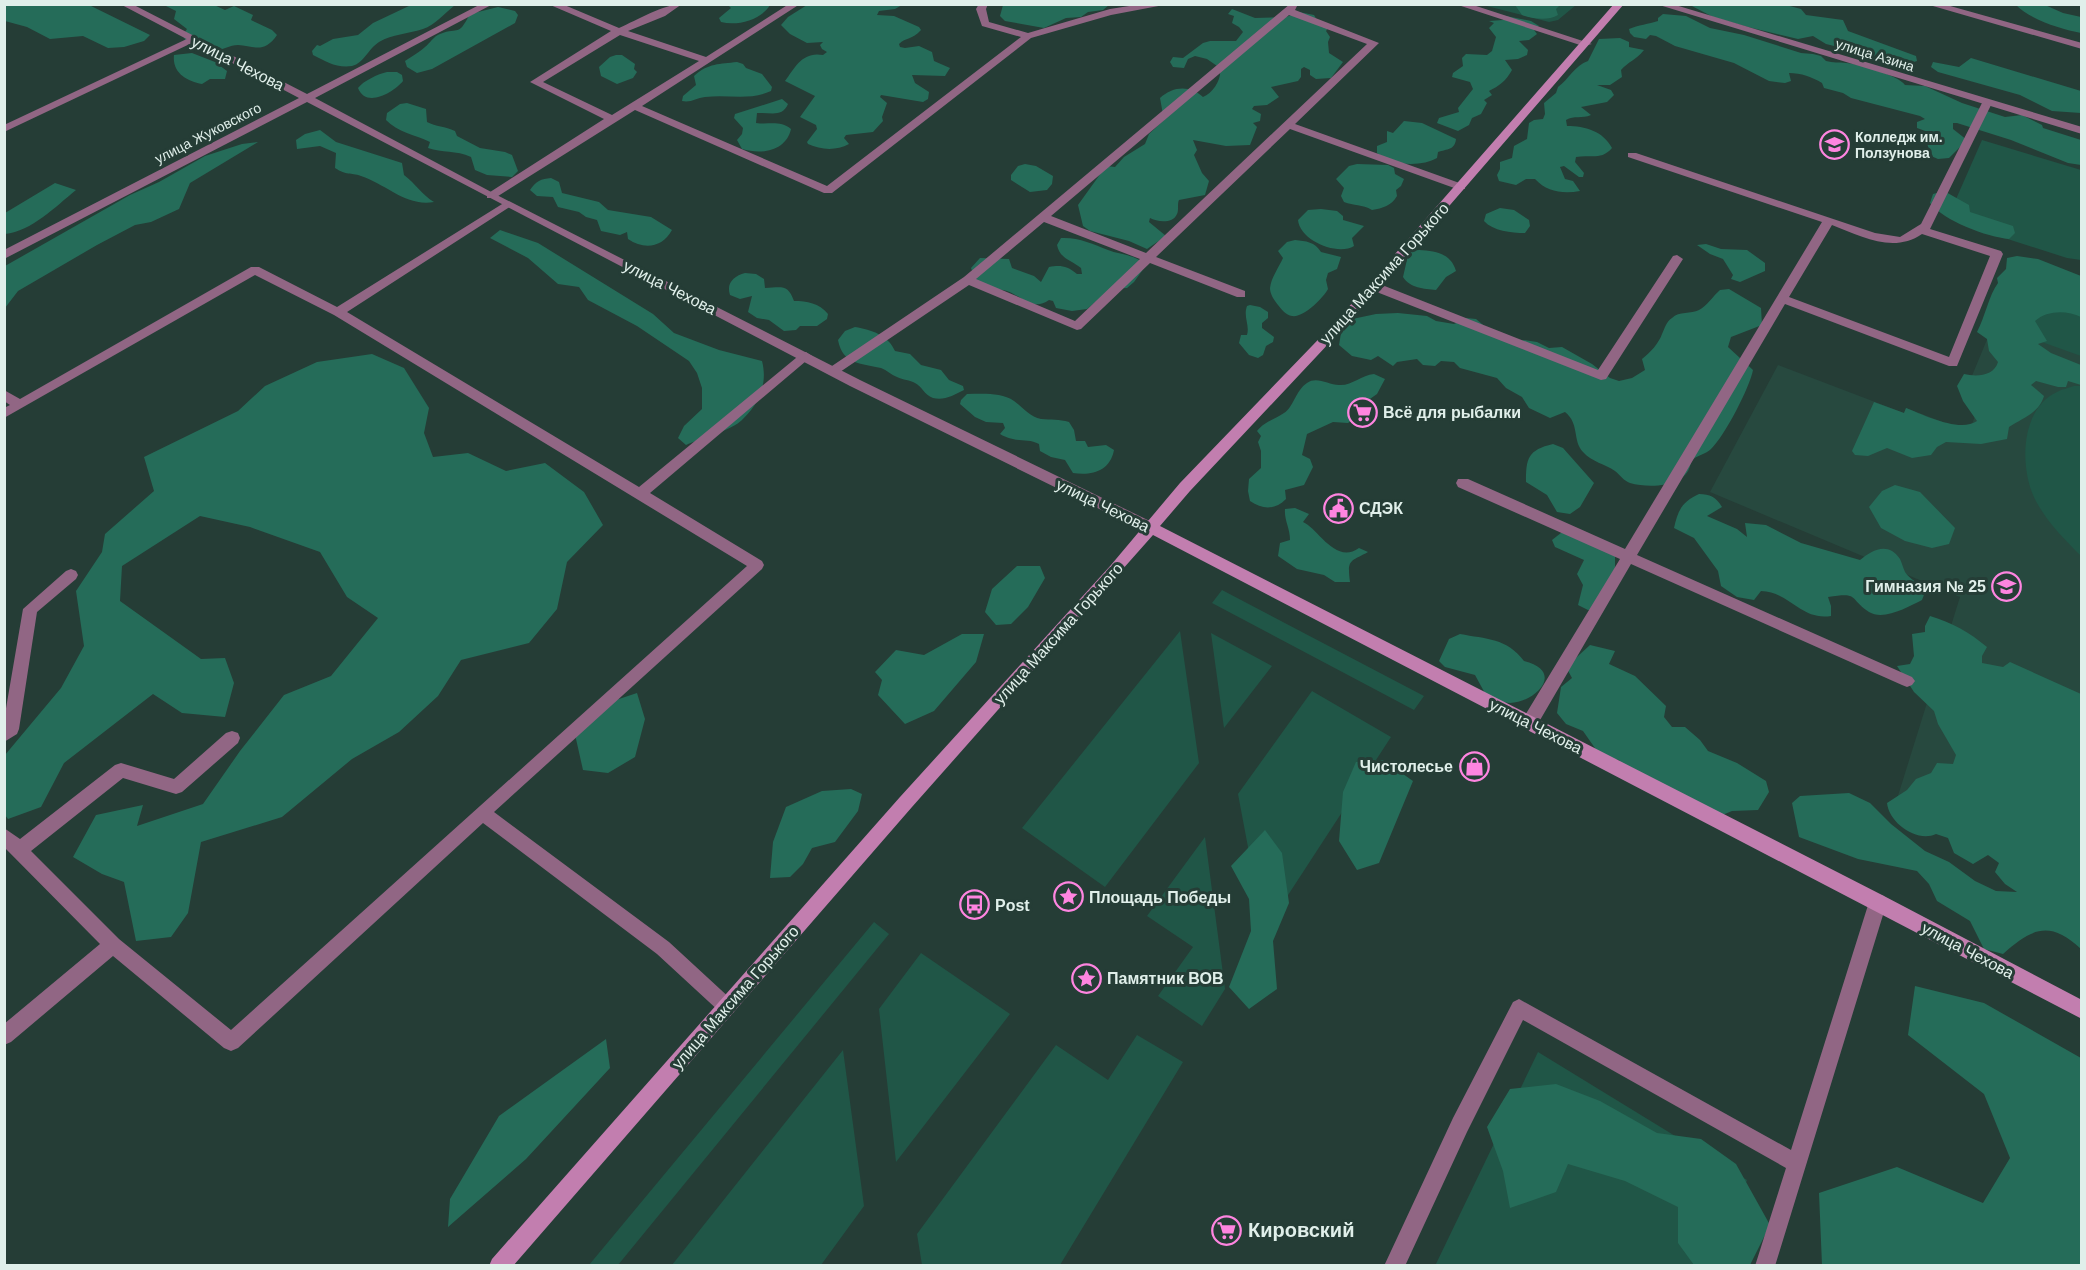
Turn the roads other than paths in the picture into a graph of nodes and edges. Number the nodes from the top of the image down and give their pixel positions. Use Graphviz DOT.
graph roads {
  1 [pos="124,4"];
  2 [pos="489,4"];
  3 [pos="552,4"];
  4 [pos="678,4"];
  5 [pos="796,4"];
  6 [pos="984,4"];
  7 [pos="1166,4"];
  8 [pos="1459,4"];
  9 [pos="1620,4"];
  10 [pos="1660,4"];
  11 [pos="1930,4"];
  12 [pos="1095,7"];
  13 [pos="1114,8"];
  14 [pos="1291,8"];
  15 [pos="619,31"];
  16 [pos="1028,36"];
  17 [pos="192,40"];
  18 [pos="1587,44"];
  19 [pos="2082,46"];
  20 [pos="706,60"];
  21 [pos="307,99"];
  22 [pos="1987,103"];
  23 [pos="634,106"];
  24 [pos="612,119"];
  25 [pos="7,125"];
  26 [pos="1288,125"];
  27 [pos="2082,131"];
  28 [pos="1632,155"];
  29 [pos="1461,187"];
  30 [pos="491,196"];
  31 [pos="507,204"];
  32 [pos="1042,217"];
  33 [pos="1829,220"];
  34 [pos="1921,230"];
  35 [pos="4,255"];
  36 [pos="1150,257"];
  37 [pos="1677,259"];
  38 [pos="968,280"];
  39 [pos="1373,286"];
  40 [pos="1241,294"];
  41 [pos="1782,299"];
  42 [pos="338,312"];
  43 [pos="806,356"];
  44 [pos="833,371"];
  45 [pos="4,394"];
  46 [pos="20,405"];
  47 [pos="4,414"];
  48 [pos="1463,483"];
  49 [pos="640,494"];
  50 [pos="1151,528"];
  51 [pos="1628,556"];
  52 [pos="71,575"];
  53 [pos="1906,681"];
  54 [pos="1530,722"];
  55 [pos="4,735"];
  56 [pos="232,738"];
  57 [pos="482,813"];
  58 [pos="4,835"];
  59 [pos="19,850"];
  60 [pos="1878,902"];
  61 [pos="113,945"];
  62 [pos="727,1007"];
  63 [pos="2082,1010"];
  64 [pos="4,1036"];
  65 [pos="1796,1163"];
  66 [pos="499,1266"];
  67 [pos="1394,1266"];
  68 [pos="1766,1266"];
  1 -- 17 [label="street, улица Чехова"];
  2 -- 21 [label="street, улица Жуковского"];
  3 -- 15 [label="street"];
  4 -- 15 [label="street"];
  5 -- 20 [label="street"];
  6 -- 16 [label="street"];
  7 -- 13 [label="street"];
  8 -- 18 [label="street"];
  9 -- 18 [label="main road, улица Максима Горького"];
  10 -- 22 [label="street, улица Азина"];
  11 -- 19 [label="street"];
  12 -- 13 [label="street"];
  13 -- 16 [label="street"];
  14 -- 26 [label="street"];
  14 -- 32 [label="street"];
  15 -- 20 [label="street"];
  15 -- 24 [label="street"];
  16 -- 23 [label="street"];
  17 -- 21 [label="street, улица Чехова"];
  17 -- 25 [label="street"];
  18 -- 29 [label="main road, улица Максима Горького"];
  20 -- 23 [label="street"];
  21 -- 30 [label="street, улица Чехова"];
  21 -- 35 [label="street, улица Жуковского"];
  22 -- 27 [label="street, улица Азина"];
  22 -- 34 [label="street"];
  23 -- 24 [label="street"];
  24 -- 30 [label="street"];
  26 -- 29 [label="street"];
  26 -- 36 [label="street"];
  28 -- 33 [label="street"];
  29 -- 39 [label="main road, улица Максима Горького"];
  30 -- 31 [label="street, улица Чехова"];
  31 -- 42 [label="street"];
  31 -- 43 [label="street, улица Чехова"];
  32 -- 36 [label="street"];
  32 -- 38 [label="street"];
  33 -- 34 [label="street"];
  33 -- 41 [label="street"];
  34 -- 41 [label="street"];
  36 -- 38 [label="street"];
  36 -- 40 [label="street"];
  37 -- 39 [label="street"];
  38 -- 44 [label="street"];
  39 -- 50 [label="main road, улица Максима Горького"];
  41 -- 51 [label="street"];
  42 -- 46 [label="street"];
  42 -- 49 [label="street"];
  43 -- 44 [label="street, улица Чехова"];
  43 -- 49 [label="street"];
  44 -- 50 [label="street, улица Чехова"];
  45 -- 46 [label="street"];
  46 -- 47 [label="street"];
  48 -- 51 [label="street"];
  49 -- 57 [label="street"];
  50 -- 54 [label="main road, улица Чехова"];
  50 -- 62 [label="main road, улица Максима Горького"];
  51 -- 53 [label="street"];
  51 -- 54 [label="street"];
  52 -- 55 [label="street"];
  54 -- 60 [label="main road, улица Чехова"];
  56 -- 59 [label="street"];
  57 -- 61 [label="street"];
  57 -- 62 [label="street"];
  58 -- 59 [label="street"];
  59 -- 61 [label="street"];
  60 -- 63 [label="main road, улица Чехова"];
  60 -- 65 [label="street"];
  61 -- 64 [label="street"];
  62 -- 66 [label="main road, улица Максима Горького"];
  65 -- 67 [label="street"];
  65 -- 68 [label="street"];
}
